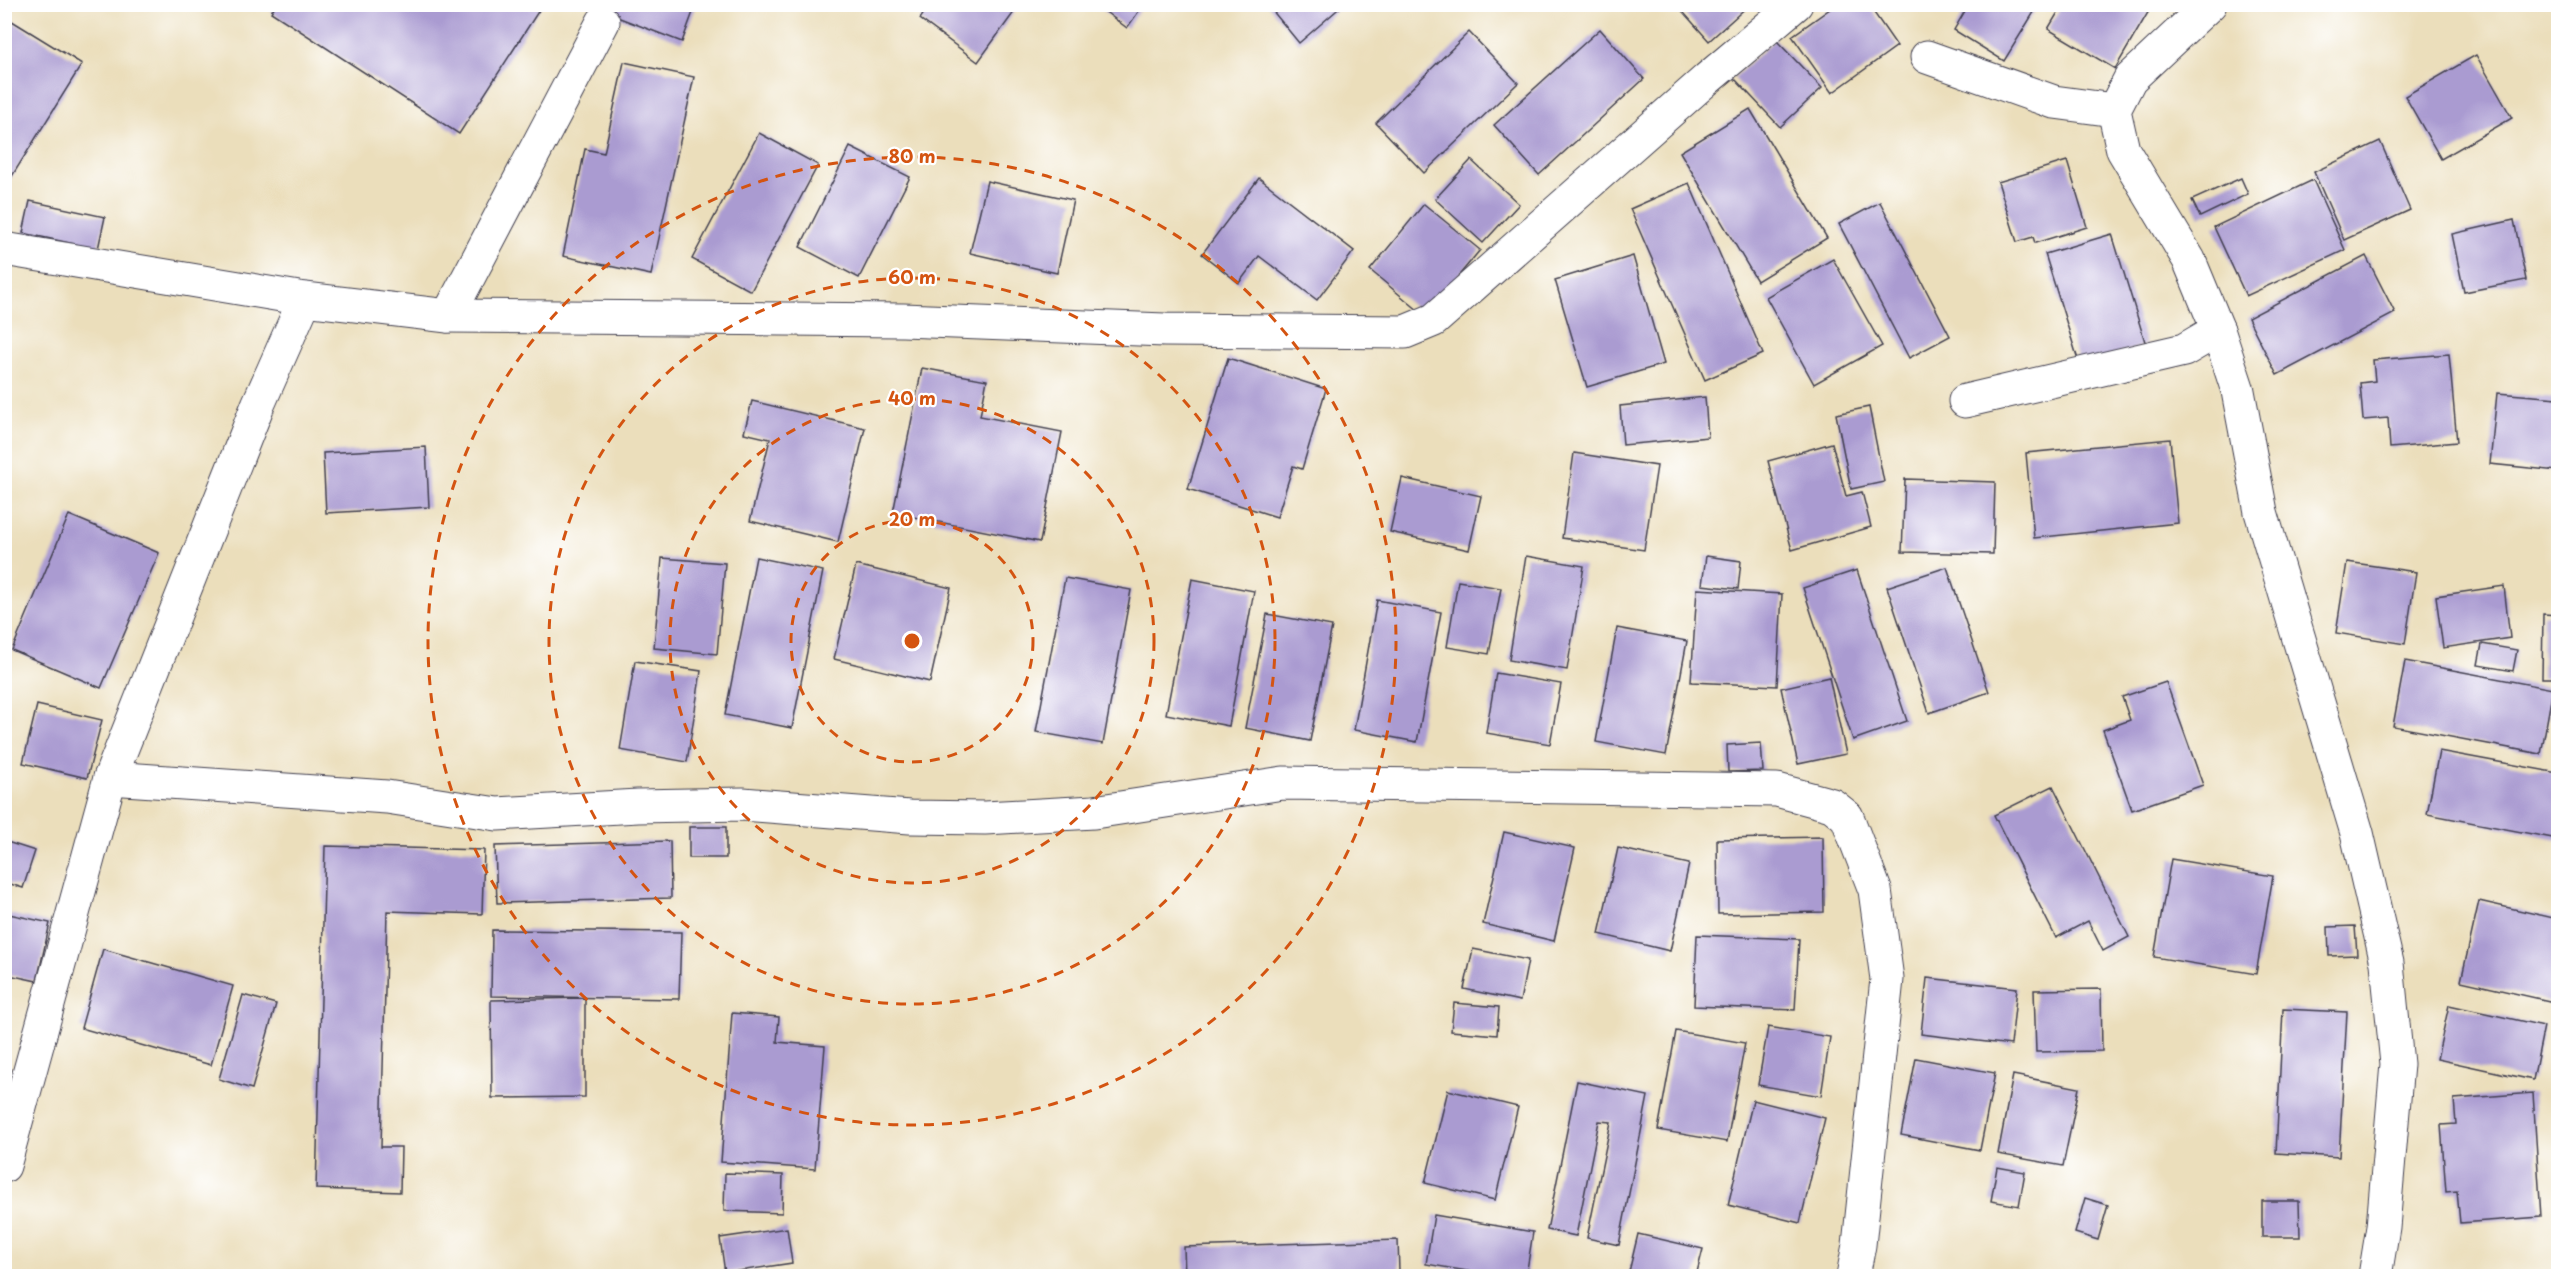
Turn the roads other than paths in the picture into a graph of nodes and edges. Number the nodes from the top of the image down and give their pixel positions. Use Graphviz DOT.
graph roads {
  1 [pos="1796,4"];
  2 [pos="2210,4"];
  3 [pos="603,22"];
  4 [pos="1927,57"];
  5 [pos="2114,110"];
  6 [pos="4,249"];
  7 [pos="305,299"];
  8 [pos="448,316"];
  9 [pos="2218,330"];
  10 [pos="1965,401"];
  11 [pos="110,777"];
  12 [pos="4,1166"];
  13 [pos="1853,1276"];
  14 [pos="2375,1276"];
  1 -- 8 [label="street"];
  2 -- 5 [label="street"];
  3 -- 8 [label="street"];
  4 -- 5 [label="street"];
  5 -- 9 [label="street"];
  6 -- 7 [label="street"];
  7 -- 8 [label="street"];
  7 -- 11 [label="street"];
  9 -- 10 [label="street"];
  9 -- 14 [label="street"];
  11 -- 12 [label="street"];
  11 -- 13 [label="street"];
}
